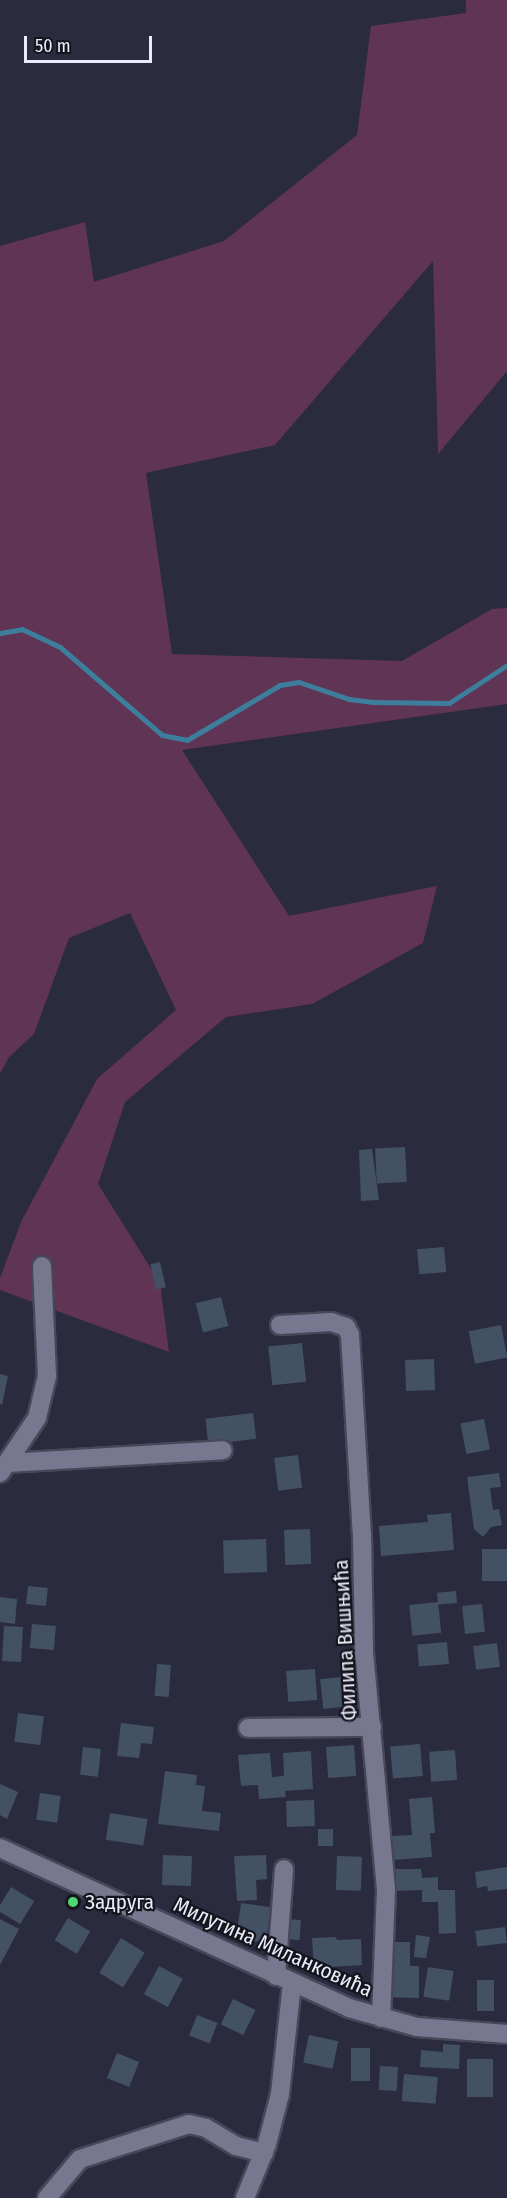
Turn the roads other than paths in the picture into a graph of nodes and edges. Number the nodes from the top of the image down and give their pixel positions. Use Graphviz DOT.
graph roads {
  1 [pos="42,1266"];
  2 [pos="280,1325"];
  3 [pos="223,1450"];
  4 [pos="4,1468"];
  5 [pos="372,1727"];
  6 [pos="248,1728"];
  7 [pos="0,1848"];
  8 [pos="284,1869"];
  9 [pos="284,1979"];
  10 [pos="381,2018"];
  11 [pos="507,2034"];
  12 [pos="264,2152"];
  13 [pos="47,2198"];
  14 [pos="245,2198"];
  1 -- 4 [label="street"];
  2 -- 5 [label="street, Филипа Вишњића"];
  3 -- 4 [label="street"];
  5 -- 6 [label="street"];
  5 -- 10 [label="street, Филипа Вишњића"];
  7 -- 9 [label="street, Милутина Миланковића"];
  8 -- 9 [label="street"];
  9 -- 10 [label="street, Милутина Миланковића"];
  9 -- 12 [label="street"];
  10 -- 11 [label="street, Милутина Миланковића"];
  12 -- 13 [label="street"];
  12 -- 14 [label="street"];
}
